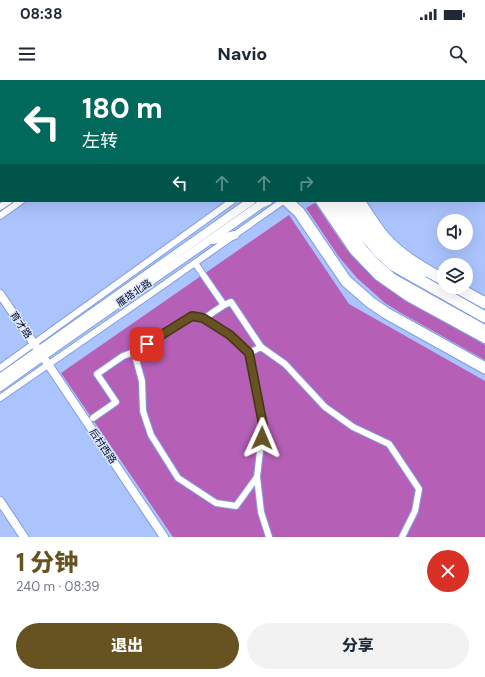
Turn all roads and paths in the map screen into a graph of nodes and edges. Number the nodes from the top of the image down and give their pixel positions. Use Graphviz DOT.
graph roads {
  1 [pos="20,202"];
  2 [pos="231,202"];
  3 [pos="250,202"];
  4 [pos="266,202"];
  5 [pos="282,202"];
  6 [pos="288,202"];
  7 [pos="298,202"];
  8 [pos="321,202"];
  9 [pos="330,202"];
  10 [pos="342,202"];
  11 [pos="353,202"];
  12 [pos="360,202"];
  13 [pos="365,202"];
  14 [pos="0,216"];
  15 [pos="235,235"];
  16 [pos="208,242"];
  17 [pos="195,263"];
  18 [pos="437,271"];
  19 [pos="437,276"];
  20 [pos="473,291"];
  21 [pos="0,294"];
  22 [pos="469,294"];
  23 [pos="485,298"];
  24 [pos="485,303"];
  25 [pos="224,305"];
  26 [pos="485,311"];
  27 [pos="485,317"];
  28 [pos="203,318"];
  29 [pos="485,332"];
  30 [pos="485,339"];
  31 [pos="261,347"];
  32 [pos="38,350"];
  33 [pos="134,352"];
  34 [pos="249,353"];
  35 [pos="48,364"];
  36 [pos="485,364"];
  37 [pos="0,368"];
  38 [pos="485,368"];
  39 [pos="0,378"];
  40 [pos="0,387"];
  41 [pos="0,398"];
  42 [pos="93,418"];
  43 [pos="257,477"];
  44 [pos="0,501"];
  45 [pos="24,537"];
  46 [pos="164,537"];
  47 [pos="269,537"];
  48 [pos="402,537"];
  1 -- 14 [label="street"];
  2 -- 32 [label="street"];
  3 -- 32 [label="main road, 雁塔北路"];
  4 -- 16 [label="main road, 雁塔北路"];
  5 -- 15 [label="street"];
  6 -- 38 [label="highway"];
  7 -- 36 [label="highway"];
  8 -- 30 [label="main road"];
  9 -- 29 [label="highway"];
  10 -- 27 [label="highway"];
  11 -- 26 [label="main road"];
  12 -- 19 [label="highway"];
  13 -- 18 [label="highway"];
  15 -- 16 [label="main road"];
  15 -- 17 [label="street"];
  16 -- 32 [label="main road, 雁塔北路"];
  17 -- 25 [label="street"];
  17 -- 35 [label="street"];
  20 -- 23 [label="highway"];
  21 -- 32 [label="main road, 育才路"];
  22 -- 24 [label="highway"];
  25 -- 28 [label="street"];
  25 -- 31 [label="street"];
  28 -- 33 [label="street"];
  28 -- 34 [label="street"];
  31 -- 34 [label="street"];
  31 -- 48 [label="street"];
  32 -- 35 [label="main road, 后村西路"];
  32 -- 37 [label="street"];
  32 -- 39 [label="main road, 雁塔北路"];
  32 -- 40 [label="main road, 雁塔北路"];
  33 -- 42 [label="street"];
  33 -- 43 [label="street"];
  34 -- 43 [label="street"];
  35 -- 41 [label="street"];
  35 -- 46 [label="main road, 后村西路"];
  43 -- 47 [label="street"];
  44 -- 45 [label="main road"];
}
